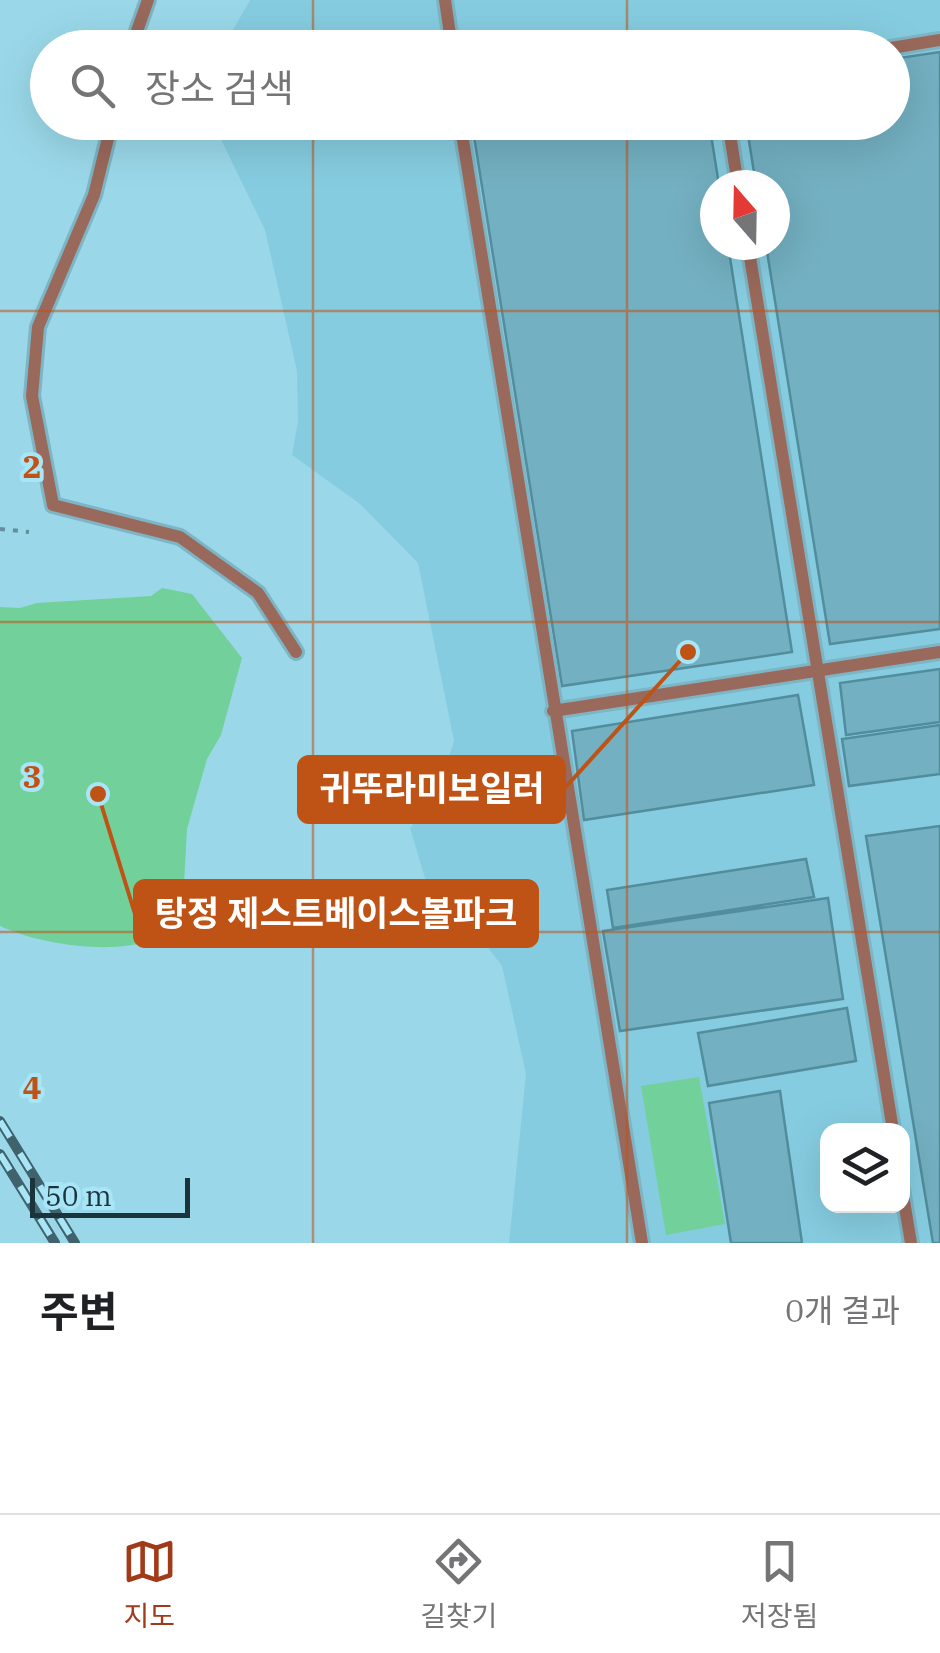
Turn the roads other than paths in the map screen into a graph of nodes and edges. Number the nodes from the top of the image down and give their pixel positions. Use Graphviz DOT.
graph roads {
  1 [pos="148,0"];
  2 [pos="445,0"];
  3 [pos="137,30"];
  4 [pos="449,30"];
  5 [pos="940,40"];
  6 [pos="910,45"];
  7 [pos="108,140"];
  8 [pos="463,140"];
  9 [pos="731,140"];
  10 [pos="736,170"];
  11 [pos="750,260"];
  12 [pos="296,652"];
  13 [pos="940,652"];
  14 [pos="818,670"];
  15 [pos="553,710"];
  16 [pos="892,1123"];
  17 [pos="906,1213"];
  18 [pos="642,1243"];
  19 [pos="912,1243"];
  1 -- 3 [label="lane"];
  2 -- 4 [label="lane"];
  5 -- 6 [label="lane"];
  7 -- 12 [label="lane"];
  8 -- 15 [label="lane"];
  9 -- 10 [label="lane"];
  11 -- 14 [label="lane"];
  13 -- 14 [label="lane"];
  14 -- 15 [label="lane"];
  14 -- 16 [label="lane"];
  15 -- 18 [label="lane"];
  17 -- 19 [label="lane"];
}
